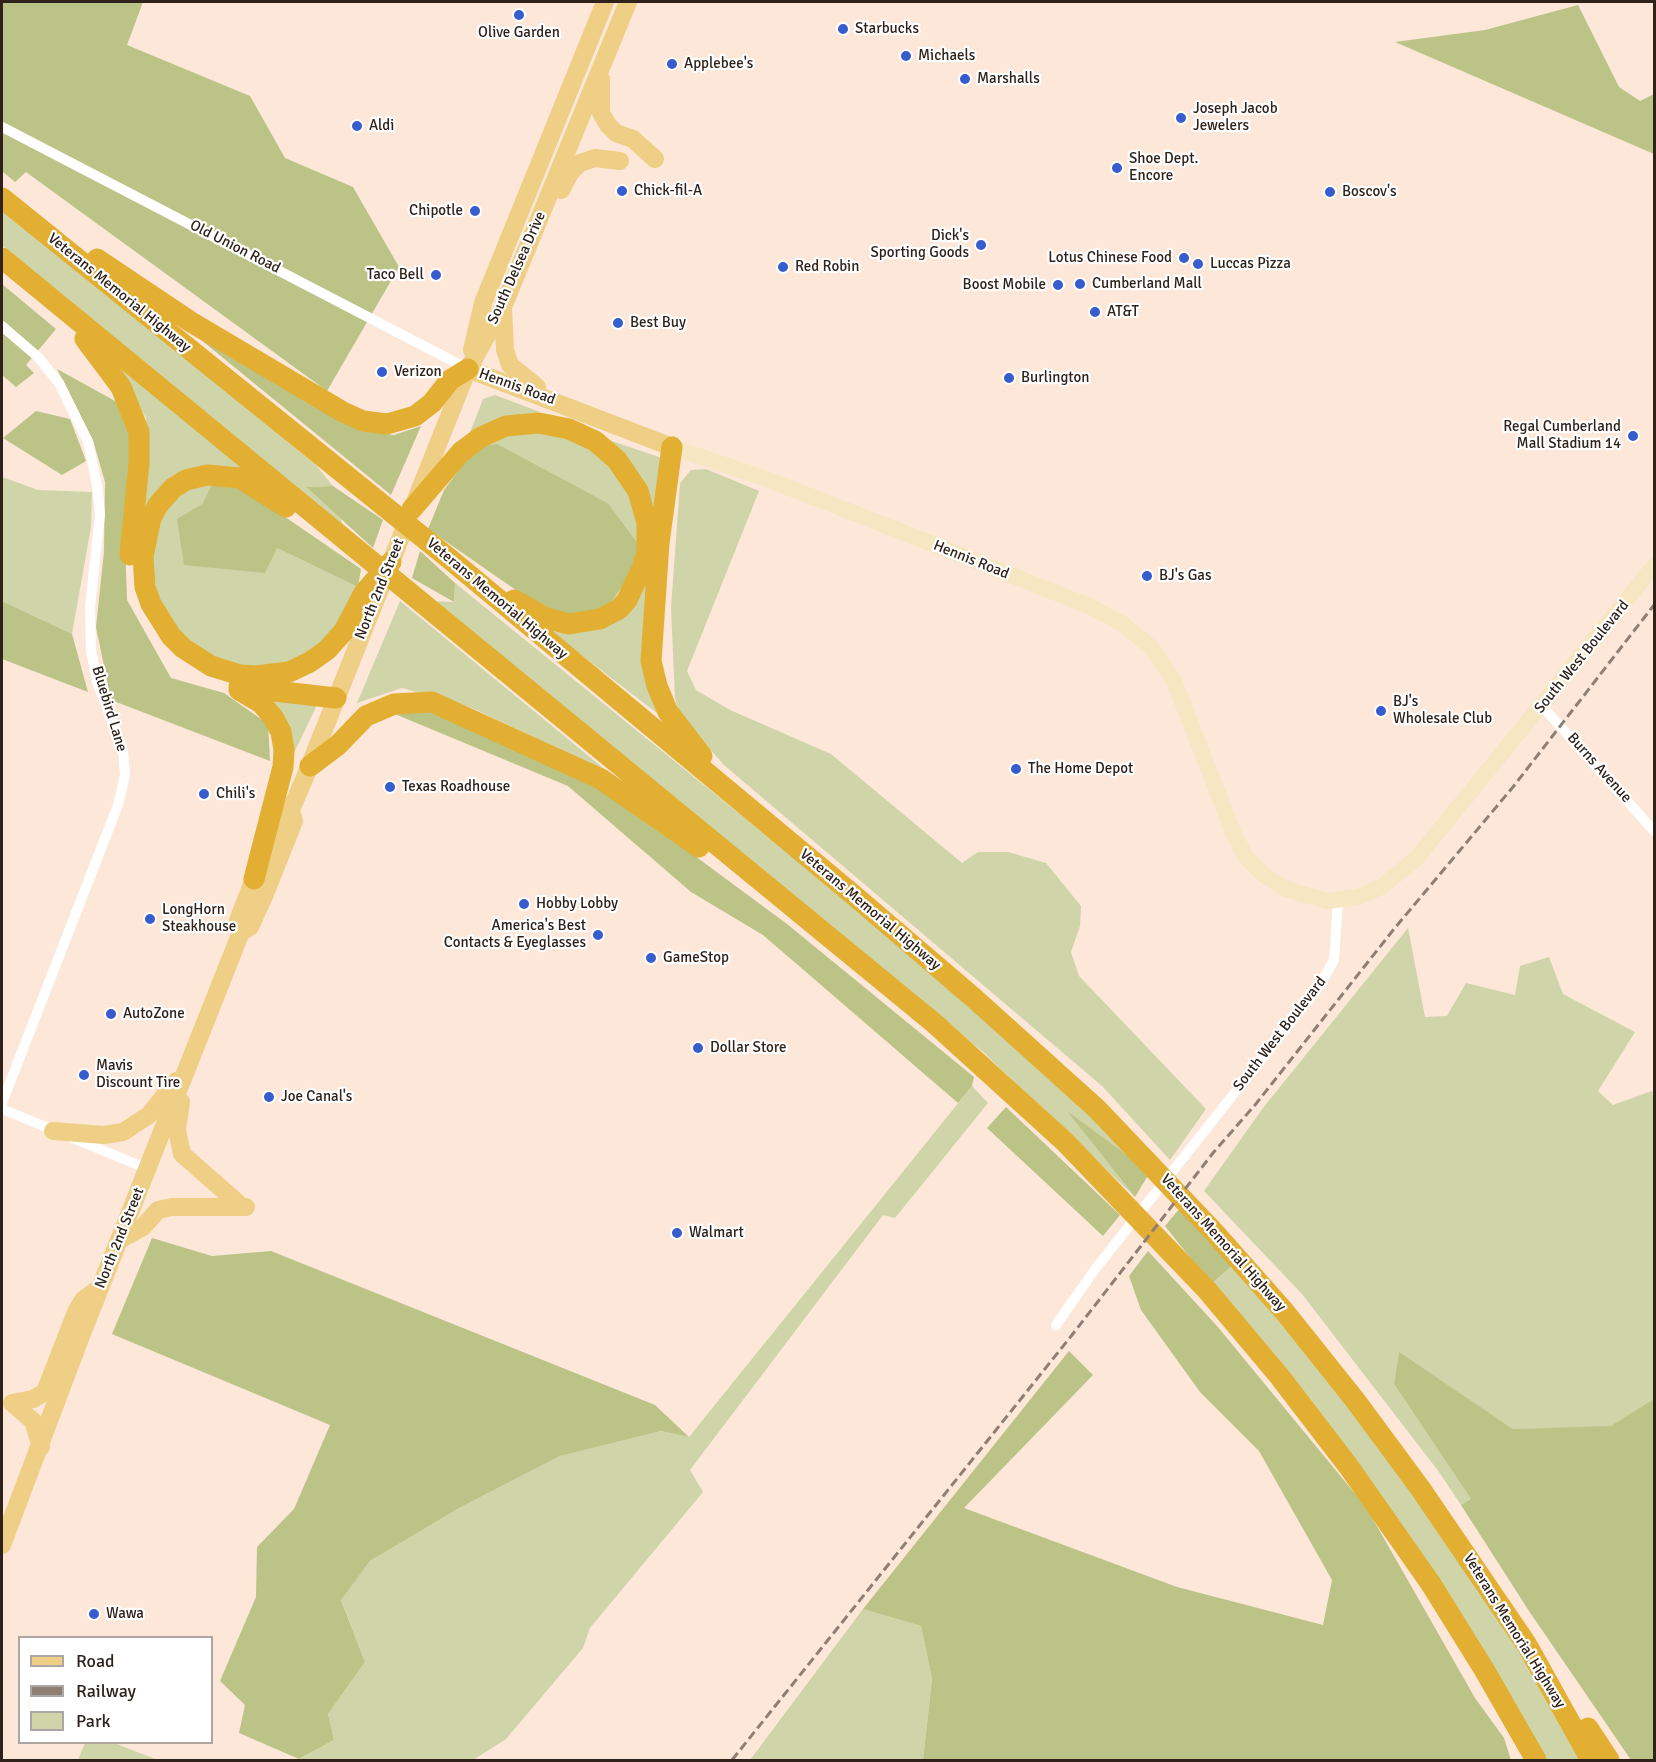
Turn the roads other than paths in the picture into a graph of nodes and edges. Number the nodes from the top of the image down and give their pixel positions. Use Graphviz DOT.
graph roads {
  1 [pos="605,2"];
  2 [pos="628,2"];
  3 [pos="602,67"];
  4 [pos="2,127"];
  5 [pos="655,159"];
  6 [pos="620,161"];
  7 [pos="2,187"];
  8 [pos="2,198"];
  9 [pos="525,252"];
  10 [pos="2,258"];
  11 [pos="35,286"];
  12 [pos="503,307"];
  13 [pos="2,326"];
  14 [pos="468,369"];
  15 [pos="574,408"];
  16 [pos="672,447"];
  17 [pos="412,509"];
  18 [pos="348,543"];
  19 [pos="451,560"];
  20 [pos="391,562"];
  21 [pos="1654,567"];
  22 [pos="234,686"];
  23 [pos="336,698"];
  24 [pos="1543,707"];
  25 [pos="310,765"];
  26 [pos="291,810"];
  27 [pos="1654,831"];
  28 [pos="254,879"];
  29 [pos="850,892"];
  30 [pos="1338,901"];
  31 [pos="241,932"];
  32 [pos="903,998"];
  33 [pos="186,1067"];
  34 [pos="2,1103"];
  35 [pos="2,1109"];
  36 [pos="53,1131"];
  37 [pos="148,1169"];
  38 [pos="119,1240"];
  39 [pos="101,1286"];
  40 [pos="1056,1325"];
  41 [pos="41,1447"];
  42 [pos="2,1545"];
  43 [pos="1527,1645"];
  44 [pos="1470,1647"];
  45 [pos="1522,1761"];
  46 [pos="1536,1761"];
  47 [pos="1591,1761"];
  48 [pos="1609,1761"];
  1 -- 14 [label="main road, South Delsea Drive"];
  2 -- 3 [label="main road, South Delsea Drive"];
  3 -- 5 [label="main road"];
  3 -- 9 [label="main road, South Delsea Drive"];
  4 -- 14 [label="street, Old Union Road"];
  6 -- 9 [label="main road"];
  7 -- 14 [label="highway"];
  8 -- 19 [label="highway, Veterans Memorial Highway"];
  9 -- 12 [label="main road, South Delsea Drive"];
  10 -- 11 [label="highway"];
  11 -- 18 [label="highway"];
  11 -- 22 [label="highway"];
  12 -- 14 [label="main road, South Delsea Drive"];
  12 -- 15 [label="main road"];
  13 -- 34 [label="street, Bluebird Lane"];
  14 -- 15 [label="main road, Hennis Road"];
  14 -- 17 [label="main road, North 2nd Street"];
  15 -- 16 [label="main road, Hennis Road"];
  16 -- 29 [label="highway"];
  16 -- 30 [label="street, Hennis Road"];
  17 -- 19 [label="highway"];
  17 -- 20 [label="main road, North 2nd Street"];
  18 -- 20 [label="highway"];
  18 -- 32 [label="highway"];
  19 -- 29 [label="highway, Veterans Memorial Highway"];
  20 -- 23 [label="main road, North 2nd Street"];
  21 -- 24 [label="street, South West Boulevard"];
  22 -- 23 [label="highway"];
  22 -- 28 [label="highway"];
  23 -- 25 [label="main road, North 2nd Street"];
  24 -- 27 [label="street, Burns Avenue"];
  24 -- 30 [label="street, South West Boulevard"];
  25 -- 26 [label="main road, North 2nd Street"];
  25 -- 32 [label="highway"];
  26 -- 28 [label="main road, North 2nd Street"];
  26 -- 31 [label="main road, North 2nd Street"];
  28 -- 31 [label="main road, North 2nd Street"];
  29 -- 43 [label="highway, Veterans Memorial Highway"];
  30 -- 40 [label="street, South West Boulevard"];
  31 -- 33 [label="main road, North 2nd Street"];
  32 -- 44 [label="highway"];
  33 -- 36 [label="main road"];
  33 -- 37 [label="main road, North 2nd Street"];
  33 -- 38 [label="main road"];
  35 -- 36 [label="street"];
  36 -- 37 [label="street"];
  37 -- 38 [label="main road, North 2nd Street"];
  38 -- 39 [label="main road, North 2nd Street"];
  39 -- 41 [label="main road, North 2nd Street"];
  39 -- 41 [label="main road"];
  41 -- 42 [label="main road, North 2nd Street"];
  43 -- 47 [label="highway, Veterans Memorial Highway"];
  43 -- 48 [label="highway"];
  44 -- 45 [label="highway"];
  44 -- 46 [label="highway"];
}
